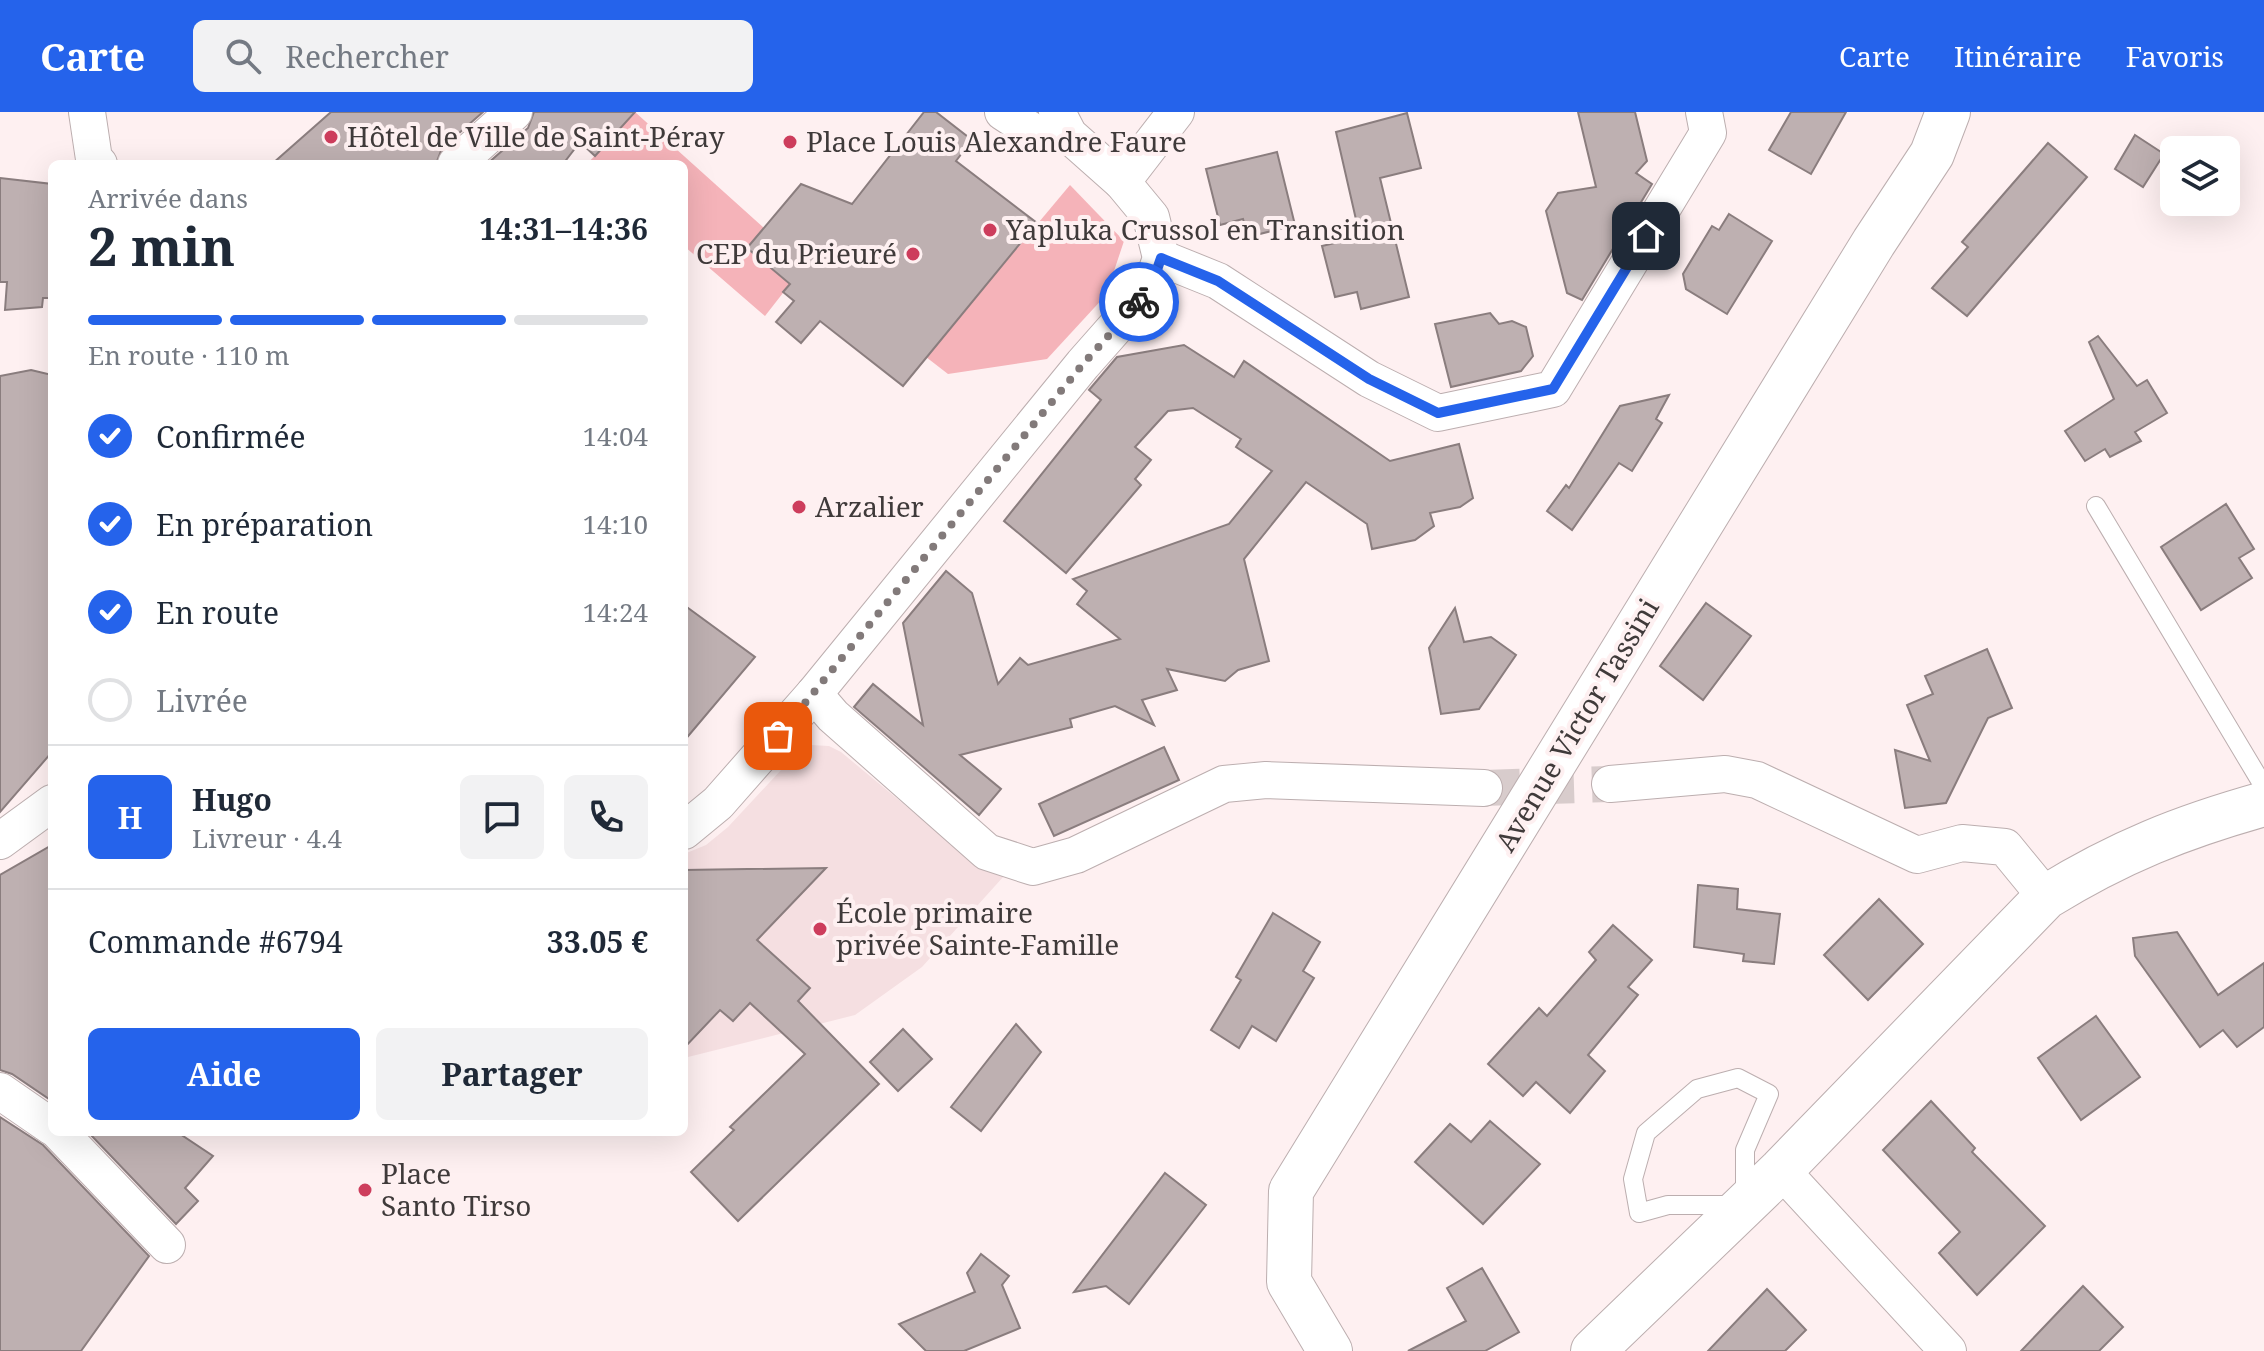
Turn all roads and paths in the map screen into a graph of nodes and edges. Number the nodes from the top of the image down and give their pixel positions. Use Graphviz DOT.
graph roads {
  1 [pos="87,112"];
  2 [pos="514,112"];
  3 [pos="1003,112"];
  4 [pos="1176,112"];
  5 [pos="1704,112"];
  6 [pos="1948,112"];
  7 [pos="1063,124"];
  8 [pos="95,160"];
  9 [pos="460,160"];
  10 [pos="1122,182"];
  11 [pos="1161,258"];
  12 [pos="2096,506"];
  13 [pos="814,694"];
  14 [pos="1610,784"];
  15 [pos="2264,787"];
  16 [pos="1484,788"];
  17 [pos="2264,804"];
  18 [pos="48,806"];
  19 [pos="688,828"];
  20 [pos="0,841"];
  21 [pos="2046,897"];
  22 [pos="0,1091"];
  23 [pos="48,1124"];
  24 [pos="63,1136"];
  25 [pos="1781,1170"];
  26 [pos="1745,1205"];
  27 [pos="167,1245"];
  28 [pos="1330,1351"];
  29 [pos="1593,1351"];
  30 [pos="1948,1351"];
  1 -- 8 [label="street"];
  2 -- 9 [label="street"];
  3 -- 7 [label="street"];
  4 -- 10 [label="street"];
  5 -- 11 [label="street"];
  6 -- 28 [label="street, Avenue Victor Tassini"];
  7 -- 10 [label="street"];
  10 -- 11 [label="street"];
  11 -- 13 [label="street"];
  12 -- 15 [label="lane"];
  13 -- 16 [label="street"];
  13 -- 19 [label="street"];
  14 -- 21 [label="street"];
  17 -- 21 [label="street"];
  18 -- 20 [label="street"];
  21 -- 25 [label="street"];
  22 -- 23 [label="street"];
  24 -- 27 [label="street"];
  25 -- 26 [label="street"];
  25 -- 30 [label="street"];
  26 -- 26 [label="lane"];
  26 -- 29 [label="street"];
}
